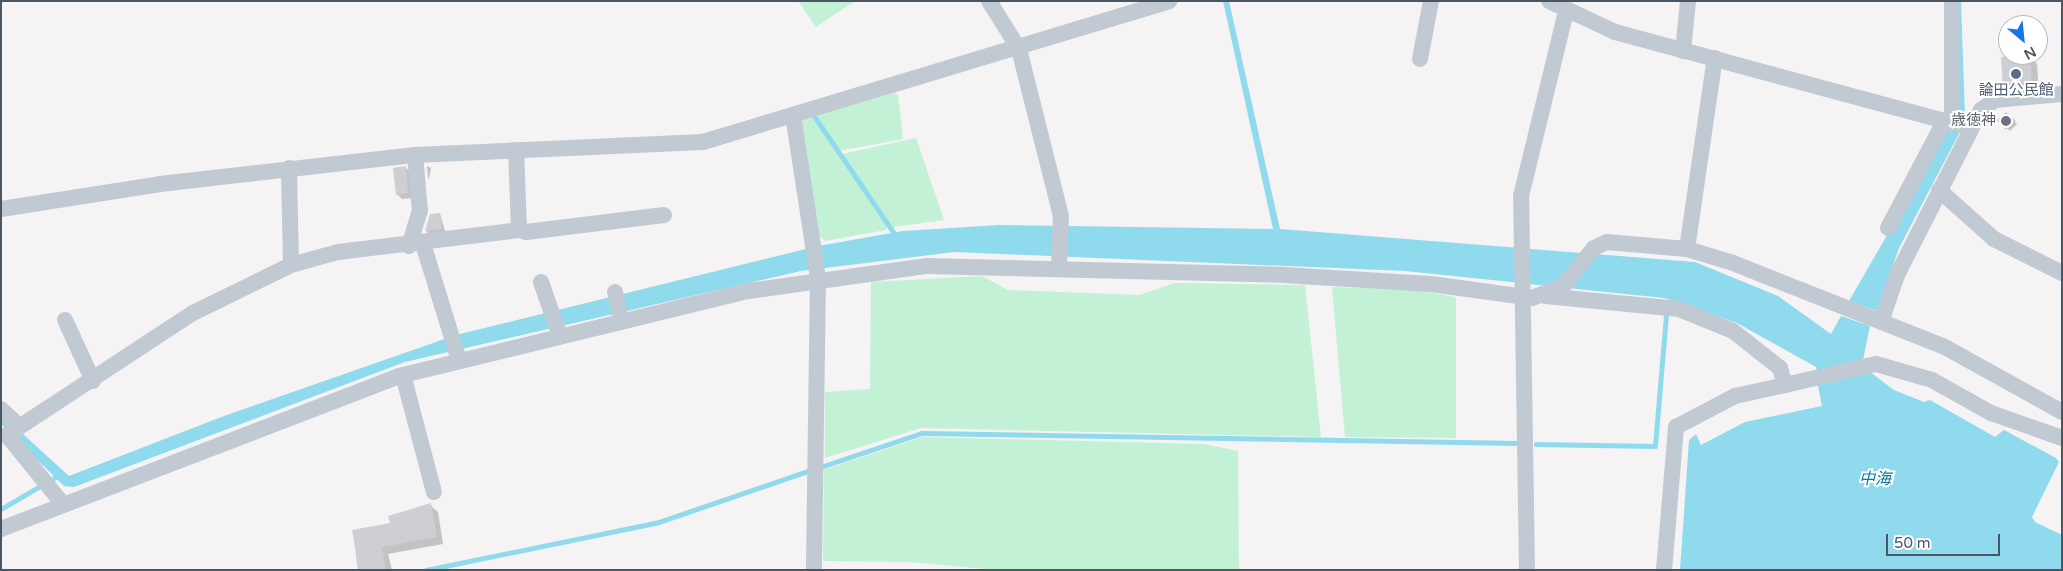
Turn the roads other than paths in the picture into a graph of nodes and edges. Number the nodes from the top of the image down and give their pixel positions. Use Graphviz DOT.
graph roads {
  1 [pos="989,1"];
  2 [pos="1169,1"];
  3 [pos="1430,1"];
  4 [pos="1549,1"];
  5 [pos="1688,1"];
  6 [pos="1952,1"];
  7 [pos="1566,12"];
  8 [pos="1020,49"];
  9 [pos="1683,51"];
  10 [pos="1715,58"];
  11 [pos="1420,59"];
  12 [pos="2062,94"];
  13 [pos="793,115"];
  14 [pos="1957,124"];
  15 [pos="516,150"];
  16 [pos="416,155"];
  17 [pos="289,168"];
  18 [pos="1939,190"];
  19 [pos="1,209"];
  20 [pos="664,214"];
  21 [pos="1888,228"];
  22 [pos="519,230"];
  23 [pos="416,245"];
  24 [pos="1687,249"];
  25 [pos="1059,264"];
  26 [pos="291,265"];
  27 [pos="2062,273"];
  28 [pos="818,275"];
  29 [pos="541,282"];
  30 [pos="1521,293"];
  31 [pos="615,294"];
  32 [pos="1549,294"];
  33 [pos="620,318"];
  34 [pos="65,320"];
  35 [pos="1878,321"];
  36 [pos="559,332"];
  37 [pos="458,357"];
  38 [pos="403,375"];
  39 [pos="93,381"];
  40 [pos="1785,385"];
  41 [pos="1,409"];
  42 [pos="2062,412"];
  43 [pos="11,431"];
  44 [pos="2062,438"];
  45 [pos="434,492"];
  46 [pos="62,503"];
  47 [pos="1,529"];
  48 [pos="814,570"];
  49 [pos="1527,570"];
  50 [pos="1664,570"];
  1 -- 8 [label="street"];
  2 -- 8 [label="street"];
  3 -- 11 [label="street"];
  4 -- 7 [label="street"];
  5 -- 9 [label="street"];
  6 -- 14 [label="street"];
  7 -- 9 [label="street"];
  7 -- 30 [label="street"];
  8 -- 13 [label="street"];
  8 -- 25 [label="street"];
  9 -- 10 [label="street"];
  10 -- 14 [label="street"];
  10 -- 24 [label="street"];
  12 -- 14 [label="street"];
  13 -- 15 [label="street"];
  13 -- 28 [label="street"];
  14 -- 18 [label="street"];
  14 -- 21 [label="street"];
  15 -- 16 [label="street"];
  15 -- 22 [label="street"];
  16 -- 17 [label="street"];
  16 -- 23 [label="street"];
  17 -- 19 [label="street"];
  17 -- 26 [label="street"];
  18 -- 27 [label="street"];
  18 -- 35 [label="street"];
  20 -- 22 [label="street"];
  22 -- 23 [label="street"];
  23 -- 26 [label="street"];
  23 -- 37 [label="street"];
  24 -- 32 [label="street"];
  24 -- 35 [label="street"];
  25 -- 28 [label="street"];
  25 -- 30 [label="street"];
  26 -- 39 [label="street"];
  28 -- 33 [label="street"];
  28 -- 48 [label="street"];
  29 -- 36 [label="street"];
  30 -- 32 [label="street"];
  30 -- 49 [label="street"];
  31 -- 33 [label="street"];
  32 -- 40 [label="street"];
  33 -- 36 [label="street"];
  34 -- 39 [label="street"];
  35 -- 42 [label="street"];
  36 -- 37 [label="street"];
  37 -- 38 [label="street"];
  38 -- 45 [label="street"];
  38 -- 46 [label="street"];
  39 -- 43 [label="street"];
  40 -- 44 [label="street"];
  40 -- 50 [label="street"];
  41 -- 43 [label="street"];
  43 -- 46 [label="street"];
  46 -- 47 [label="street"];
}
